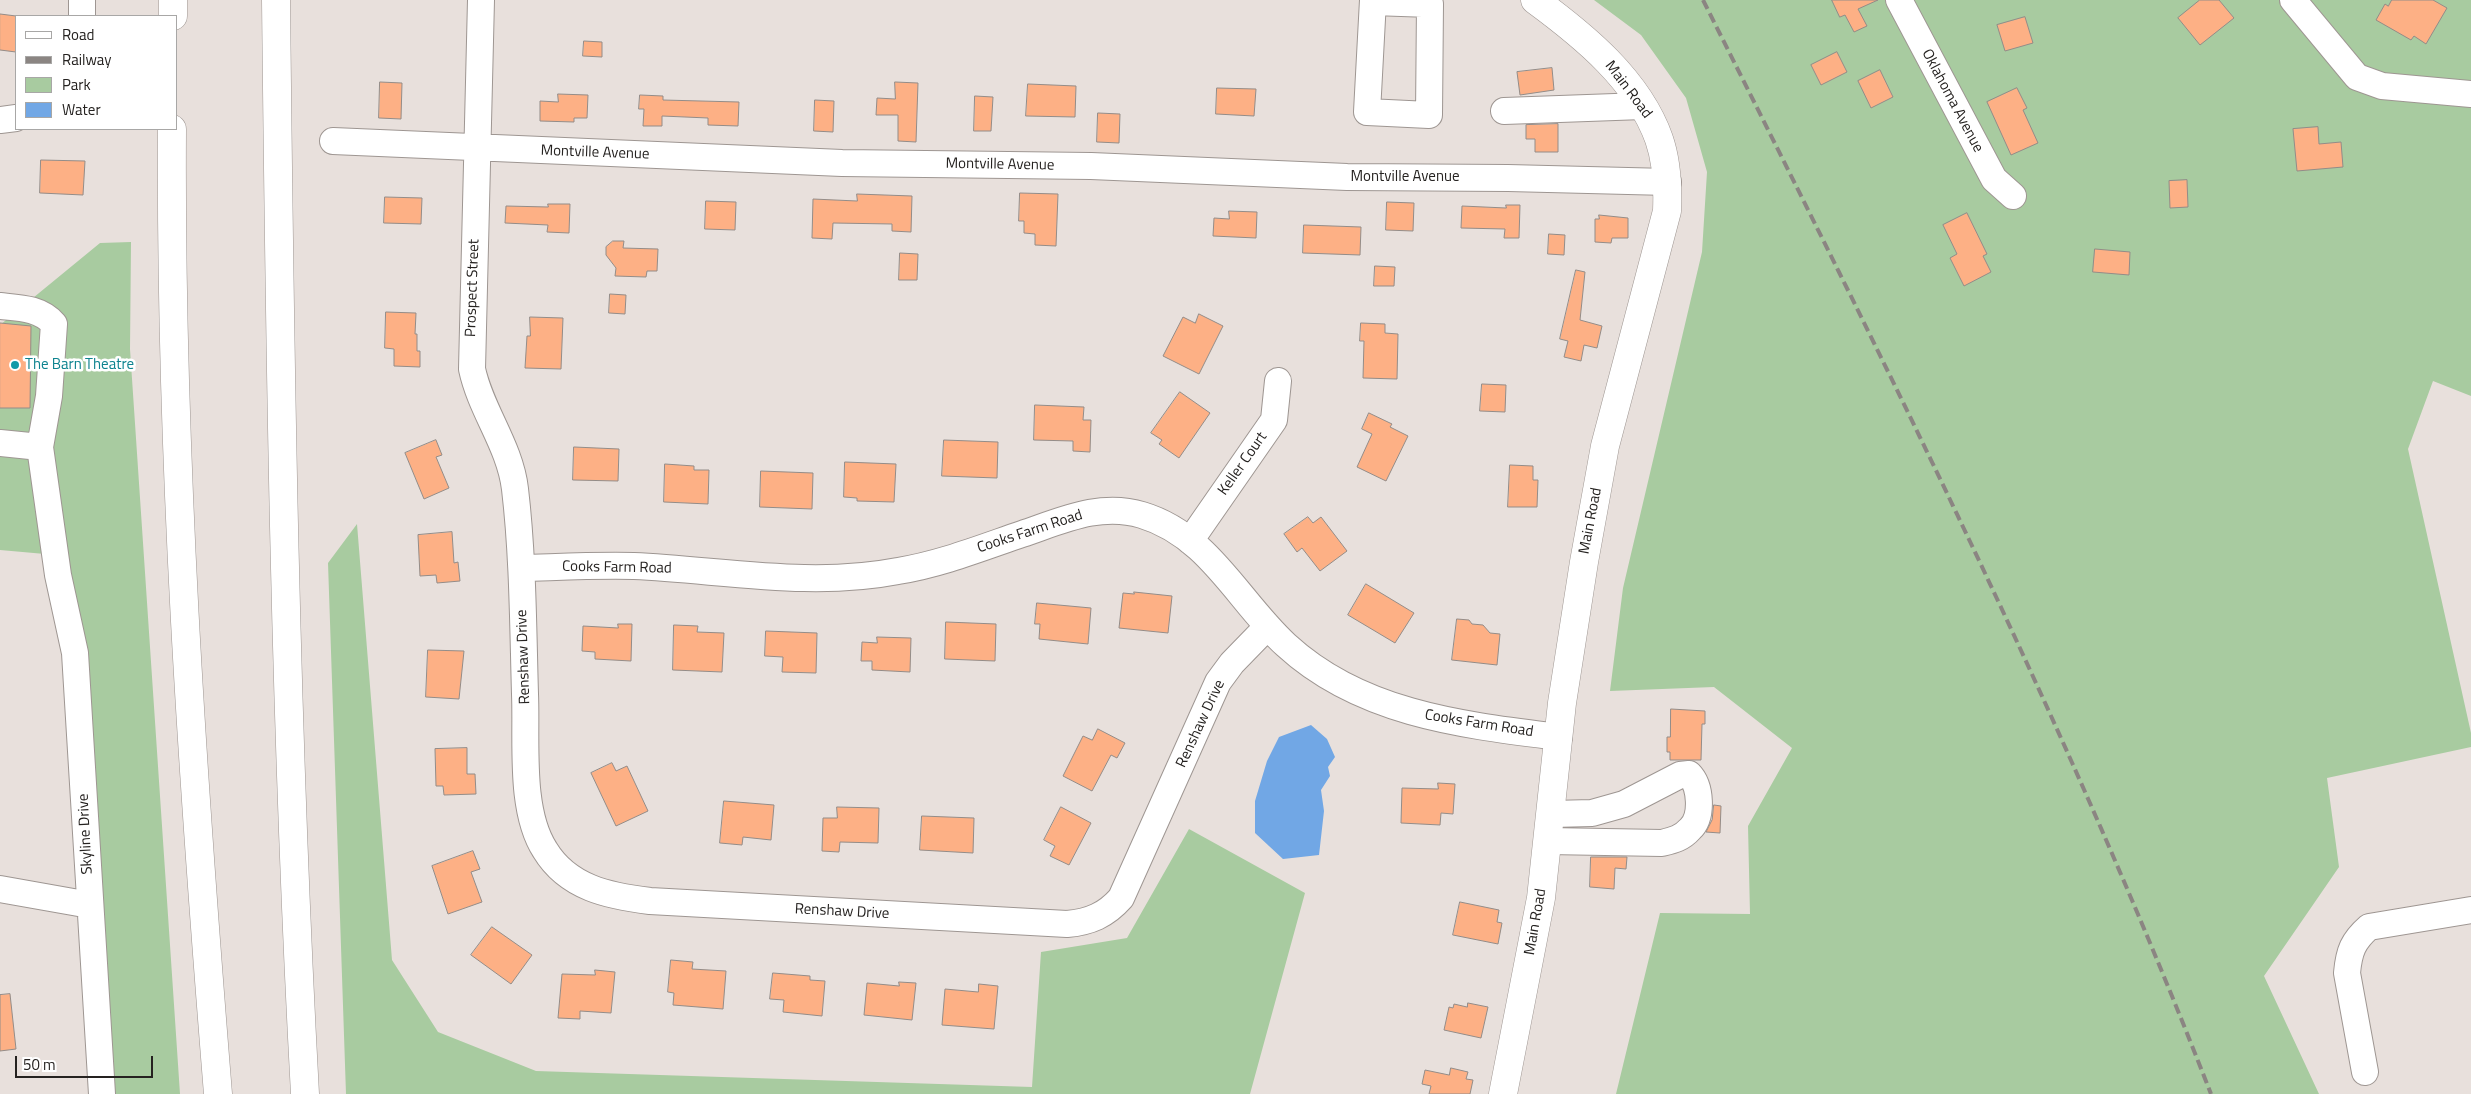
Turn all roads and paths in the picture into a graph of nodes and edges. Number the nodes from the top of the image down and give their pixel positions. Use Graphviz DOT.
graph roads {
  1 [pos="82,0"];
  2 [pos="173,0"];
  3 [pos="276,0"];
  4 [pos="481,0"];
  5 [pos="1535,0"];
  6 [pos="1899,0"];
  7 [pos="2293,0"];
  8 [pos="1373,1"];
  9 [pos="82,15"];
  10 [pos="173,15"];
  11 [pos="2471,94"];
  12 [pos="1643,106"];
  13 [pos="1504,111"];
  14 [pos="15,118"];
  15 [pos="0,120"];
  16 [pos="172,130"];
  17 [pos="333,140"];
  18 [pos="478,148"];
  19 [pos="1668,182"];
  20 [pos="2014,196"];
  21 [pos="0,306"];
  22 [pos="1278,381"];
  23 [pos="0,443"];
  24 [pos="40,447"];
  25 [pos="1190,541"];
  26 [pos="522,568"];
  27 [pos="1267,627"];
  28 [pos="1559,736"];
  29 [pos="1552,814"];
  30 [pos="1548,841"];
  31 [pos="0,889"];
  32 [pos="90,905"];
  33 [pos="2471,910"];
  34 [pos="2364,1072"];
  35 [pos="102,1094"];
  36 [pos="218,1094"];
  37 [pos="305,1094"];
  38 [pos="1503,1094"];
  1 -- 9 [label="street"];
  2 -- 10 [label="main road"];
  3 -- 37 [label="main road"];
  4 -- 18 [label="street, Prospect Street"];
  5 -- 12 [label="main road, Main Road"];
  6 -- 20 [label="street, Oklahoma Avenue"];
  7 -- 11 [label="street"];
  8 -- 8 [label="street"];
  12 -- 13 [label="street"];
  12 -- 19 [label="main road, Main Road"];
  14 -- 15 [label="street"];
  16 -- 36 [label="main road"];
  17 -- 18 [label="street, Montville Avenue"];
  18 -- 19 [label="street, Montville Avenue"];
  18 -- 26 [label="street, Prospect Street"];
  19 -- 28 [label="main road, Main Road"];
  21 -- 24 [label="street, Skyline Drive"];
  22 -- 25 [label="street, Keller Court"];
  23 -- 24 [label="street"];
  24 -- 32 [label="street, Skyline Drive"];
  25 -- 26 [label="street, Cooks Farm Road"];
  25 -- 27 [label="street, Cooks Farm Road"];
  26 -- 27 [label="street, Renshaw Drive"];
  27 -- 28 [label="street, Cooks Farm Road"];
  28 -- 29 [label="main road, Main Road"];
  29 -- 30 [label="main road, Main Road"];
  29 -- 30 [label="street"];
  30 -- 38 [label="main road, Main Road"];
  31 -- 32 [label="street"];
  32 -- 35 [label="street, Skyline Drive"];
  33 -- 34 [label="street"];
}
